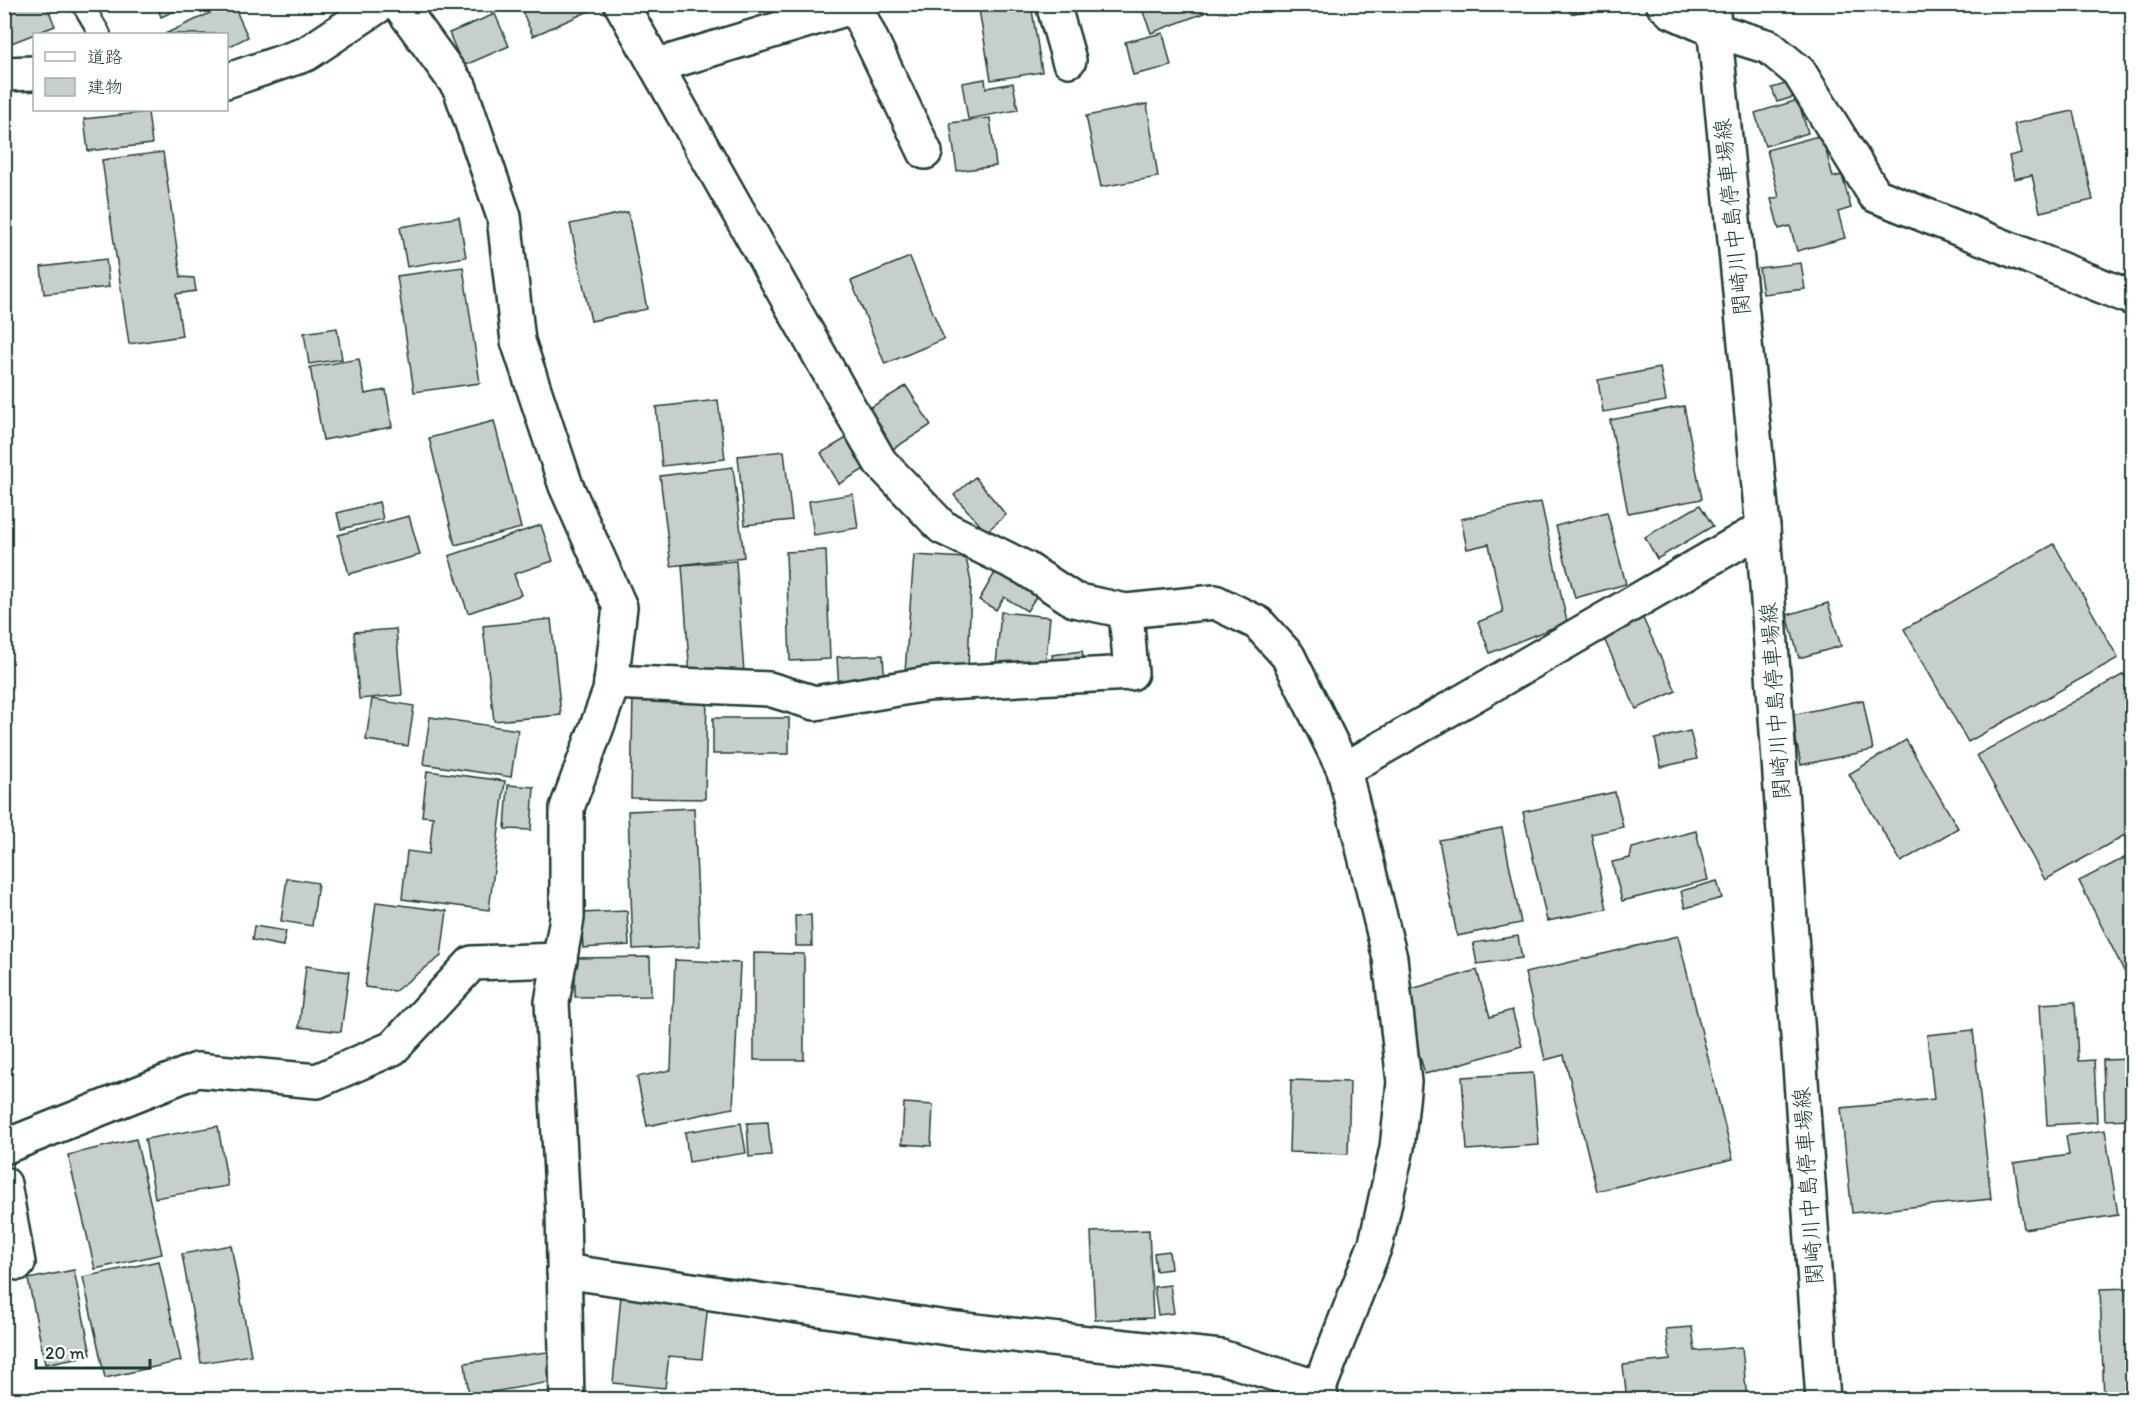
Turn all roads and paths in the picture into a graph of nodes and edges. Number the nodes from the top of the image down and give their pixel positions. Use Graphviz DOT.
graph roads {
  1 [pos="82,4"];
  2 [pos="381,4"];
  3 [pos="399,4"];
  4 [pos="621,4"];
  5 [pos="1053,4"];
  6 [pos="1663,4"];
  7 [pos="1713,17"];
  8 [pos="99,33"];
  9 [pos="1069,60"];
  10 [pos="656,66"];
  11 [pos="33,73"];
  12 [pos="4,74"];
  13 [pos="228,80"];
  14 [pos="925,152"];
  15 [pos="2133,298"];
  16 [pos="1763,528"];
  17 [pos="1126,611"];
  18 [pos="611,682"];
  19 [pos="1344,770"];
  20 [pos="560,960"];
  21 [pos="4,1147"];
  22 [pos="4,1184"];
  23 [pos="18,1263"];
  24 [pos="564,1271"];
  25 [pos="1320,1394"];
  26 [pos="567,1400"];
  27 [pos="1823,1400"];
  1 -- 8 [label="lane"];
  2 -- 13 [label="street"];
  3 -- 18 [label="street"];
  4 -- 10 [label="street"];
  5 -- 9 [label="street"];
  6 -- 7 [label="street"];
  7 -- 15 [label="street"];
  7 -- 16 [label="street, 関崎川中島停車場線"];
  10 -- 14 [label="street"];
  10 -- 17 [label="street"];
  11 -- 12 [label="street"];
  16 -- 19 [label="street"];
  16 -- 27 [label="street, 関崎川中島停車場線"];
  17 -- 18 [label="street"];
  17 -- 19 [label="street"];
  18 -- 20 [label="street"];
  19 -- 25 [label="street"];
  20 -- 21 [label="street"];
  20 -- 24 [label="street"];
  22 -- 23 [label="street"];
  24 -- 25 [label="street"];
  24 -- 26 [label="street"];
}
